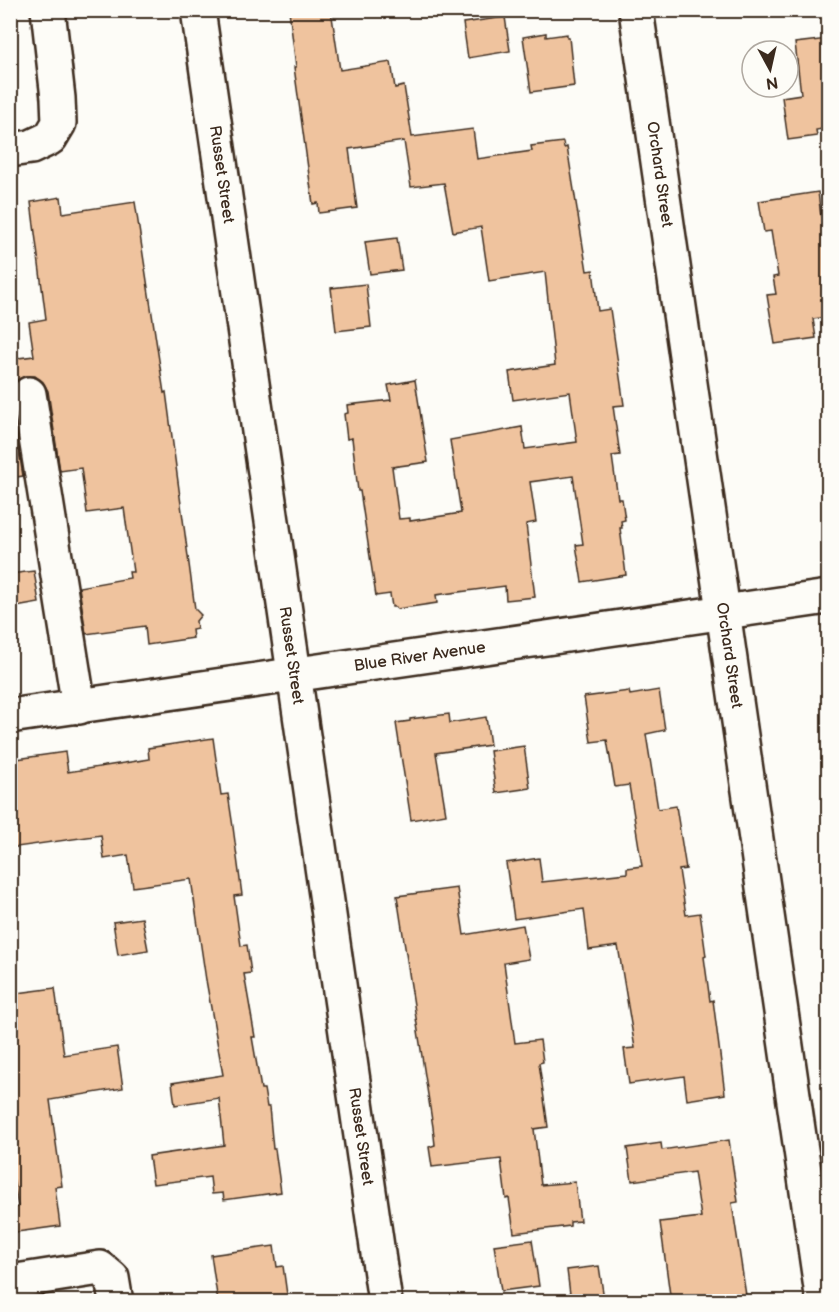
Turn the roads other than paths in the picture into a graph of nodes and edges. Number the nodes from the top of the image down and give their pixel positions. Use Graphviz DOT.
graph roads {
  1 [pos="48,10"];
  2 [pos="198,10"];
  3 [pos="636,10"];
  4 [pos="10,150"];
  5 [pos="29,394"];
  6 [pos="828,597"];
  7 [pos="723,612"];
  8 [pos="294,675"];
  9 [pos="79,706"];
  10 [pos="10,716"];
  11 [pos="10,1282"];
  12 [pos="116,1302"];
  13 [pos="385,1302"];
  14 [pos="823,1302"];
  1 -- 4 [label="street"];
  2 -- 8 [label="street, Russet Street"];
  3 -- 7 [label="street, Orchard Street"];
  5 -- 9 [label="street"];
  6 -- 7 [label="street, Blue River Avenue"];
  7 -- 8 [label="street, Blue River Avenue"];
  7 -- 14 [label="street, Orchard Street"];
  8 -- 9 [label="street, Blue River Avenue"];
  8 -- 13 [label="street, Russet Street"];
  9 -- 10 [label="street, Blue River Avenue"];
  11 -- 12 [label="street"];
}
